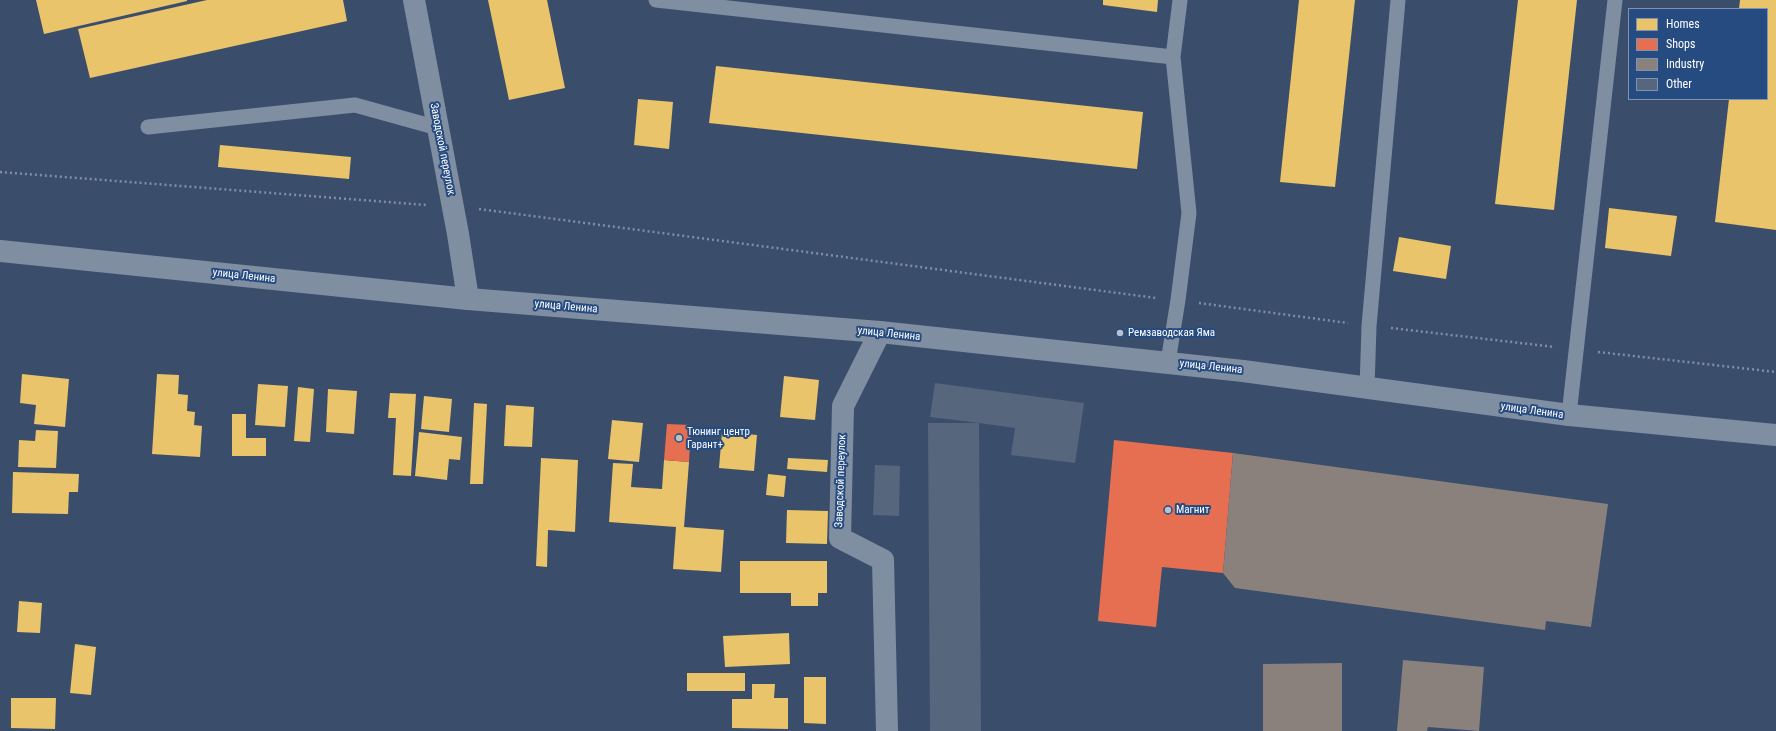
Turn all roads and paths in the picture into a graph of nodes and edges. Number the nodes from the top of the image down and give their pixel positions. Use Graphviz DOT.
graph roads {
  1 [pos="414,0"];
  2 [pos="656,0"];
  3 [pos="1180,0"];
  4 [pos="1398,0"];
  5 [pos="1615,0"];
  6 [pos="1173,57"];
  7 [pos="148,127"];
  8 [pos="438,128"];
  9 [pos="0,172"];
  10 [pos="453,207"];
  11 [pos="0,251"];
  12 [pos="468,299"];
  13 [pos="1178,300"];
  14 [pos="1369,326"];
  15 [pos="880,332"];
  16 [pos="1576,350"];
  17 [pos="1168,362"];
  18 [pos="1776,372"];
  19 [pos="1367,388"];
  20 [pos="1569,415"];
  21 [pos="1776,435"];
  22 [pos="887,731"];
  1 -- 8 [label="street, Заводской переулок"];
  2 -- 6 [label="lane"];
  3 -- 6 [label="lane"];
  4 -- 14 [label="lane"];
  5 -- 16 [label="lane"];
  6 -- 13 [label="lane"];
  7 -- 8 [label="lane"];
  8 -- 10 [label="street, Заводской переулок"];
  9 -- 10 [label="path"];
  10 -- 12 [label="street, Заводской переулок"];
  10 -- 13 [label="path"];
  11 -- 12 [label="street, улица Ленина"];
  12 -- 15 [label="street, улица Ленина"];
  13 -- 14 [label="path"];
  13 -- 17 [label="lane"];
  14 -- 16 [label="path"];
  14 -- 19 [label="lane"];
  15 -- 17 [label="street, улица Ленина"];
  15 -- 22 [label="street, Заводской переулок"];
  16 -- 18 [label="path"];
  16 -- 20 [label="lane"];
  17 -- 19 [label="street, улица Ленина"];
  19 -- 20 [label="street, улица Ленина"];
  20 -- 21 [label="street, улица Ленина"];
}
